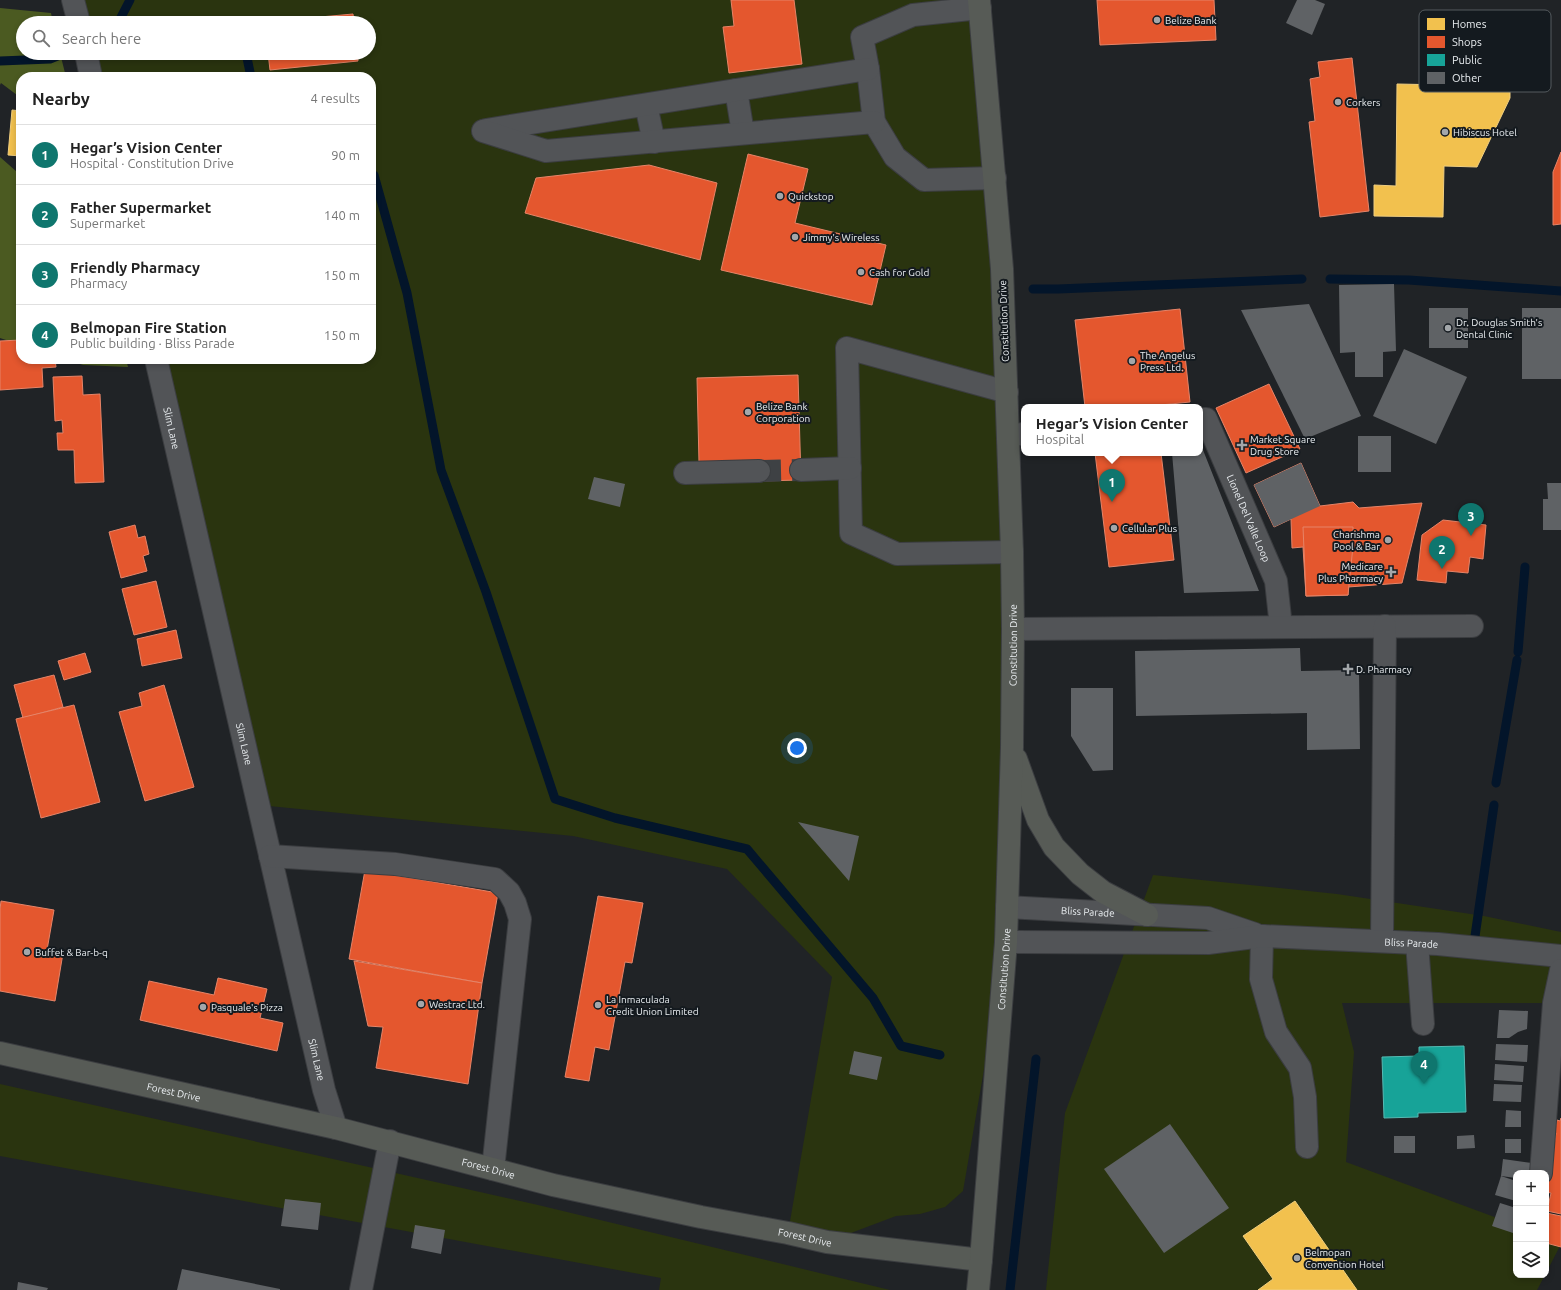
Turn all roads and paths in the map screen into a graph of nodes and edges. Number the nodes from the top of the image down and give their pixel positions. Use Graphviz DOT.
graph roads {
  1 [pos="73,0"];
  2 [pos="980,4"];
  3 [pos="77,16"];
  4 [pos="868,69"];
  5 [pos="736,90"];
  6 [pos="646,105"];
  7 [pos="874,122"];
  8 [pos="743,133"];
  9 [pos="654,142"];
  10 [pos="995,178"];
  11 [pos="157,364"];
  12 [pos="1007,392"];
  13 [pos="1203,419"];
  14 [pos="1016,435"];
  15 [pos="850,468"];
  16 [pos="801,470"];
  17 [pos="759,471"];
  18 [pos="685,473"];
  19 [pos="1012,552"];
  20 [pos="1385,626"];
  21 [pos="1472,626"];
  22 [pos="1281,627"];
  23 [pos="1013,630"];
  24 [pos="1012,747"];
  25 [pos="270,856"];
  26 [pos="1007,907"];
  27 [pos="1147,915"];
  28 [pos="1262,936"];
  29 [pos="1382,941"];
  30 [pos="1006,942"];
  31 [pos="1417,942"];
  32 [pos="1561,956"];
  33 [pos="1561,970"];
  34 [pos="1423,1024"];
  35 [pos="0,1053"];
  36 [pos="336,1128"];
  37 [pos="390,1142"];
  38 [pos="1307,1147"];
  39 [pos="493,1169"];
  40 [pos="1541,1170"];
  41 [pos="982,1260"];
  42 [pos="361,1290"];
  43 [pos="978,1290"];
  1 -- 3 [label="street"];
  2 -- 4 [label="street"];
  2 -- 10 [label="main road, Constitution Drive"];
  4 -- 5 [label="street"];
  4 -- 7 [label="street"];
  5 -- 6 [label="street"];
  5 -- 8 [label="street"];
  6 -- 9 [label="street"];
  6 -- 9 [label="street"];
  7 -- 8 [label="street"];
  7 -- 10 [label="street"];
  8 -- 9 [label="street"];
  10 -- 12 [label="main road, Constitution Drive"];
  11 -- 25 [label="street, Slim Lane"];
  12 -- 14 [label="main road, Constitution Drive"];
  12 -- 15 [label="street"];
  13 -- 22 [label="street, Lionel Del Valle Loop"];
  14 -- 19 [label="main road, Constitution Drive"];
  15 -- 16 [label="street"];
  15 -- 19 [label="street"];
  17 -- 18 [label="street"];
  19 -- 23 [label="main road, Constitution Drive"];
  20 -- 21 [label="street"];
  20 -- 22 [label="street"];
  20 -- 29 [label="street"];
  22 -- 23 [label="street"];
  23 -- 24 [label="main road, Constitution Drive"];
  24 -- 26 [label="main road, Constitution Drive"];
  24 -- 27 [label="main road"];
  25 -- 36 [label="street, Slim Lane"];
  25 -- 39 [label="street"];
  26 -- 27 [label="street, Bliss Parade"];
  26 -- 30 [label="main road, Constitution Drive"];
  27 -- 28 [label="street, Bliss Parade"];
  28 -- 29 [label="street, Bliss Parade"];
  28 -- 30 [label="street, Bliss Parade"];
  28 -- 38 [label="street"];
  29 -- 31 [label="street, Bliss Parade"];
  30 -- 41 [label="main road, Constitution Drive"];
  31 -- 32 [label="street, Bliss Parade"];
  31 -- 34 [label="street"];
  33 -- 40 [label="street"];
  35 -- 36 [label="main road, Forest Drive"];
  36 -- 37 [label="main road, Forest Drive"];
  37 -- 39 [label="main road, Forest Drive"];
  37 -- 42 [label="street"];
  39 -- 41 [label="main road, Forest Drive"];
  41 -- 43 [label="main road, Constitution Drive"];
}
